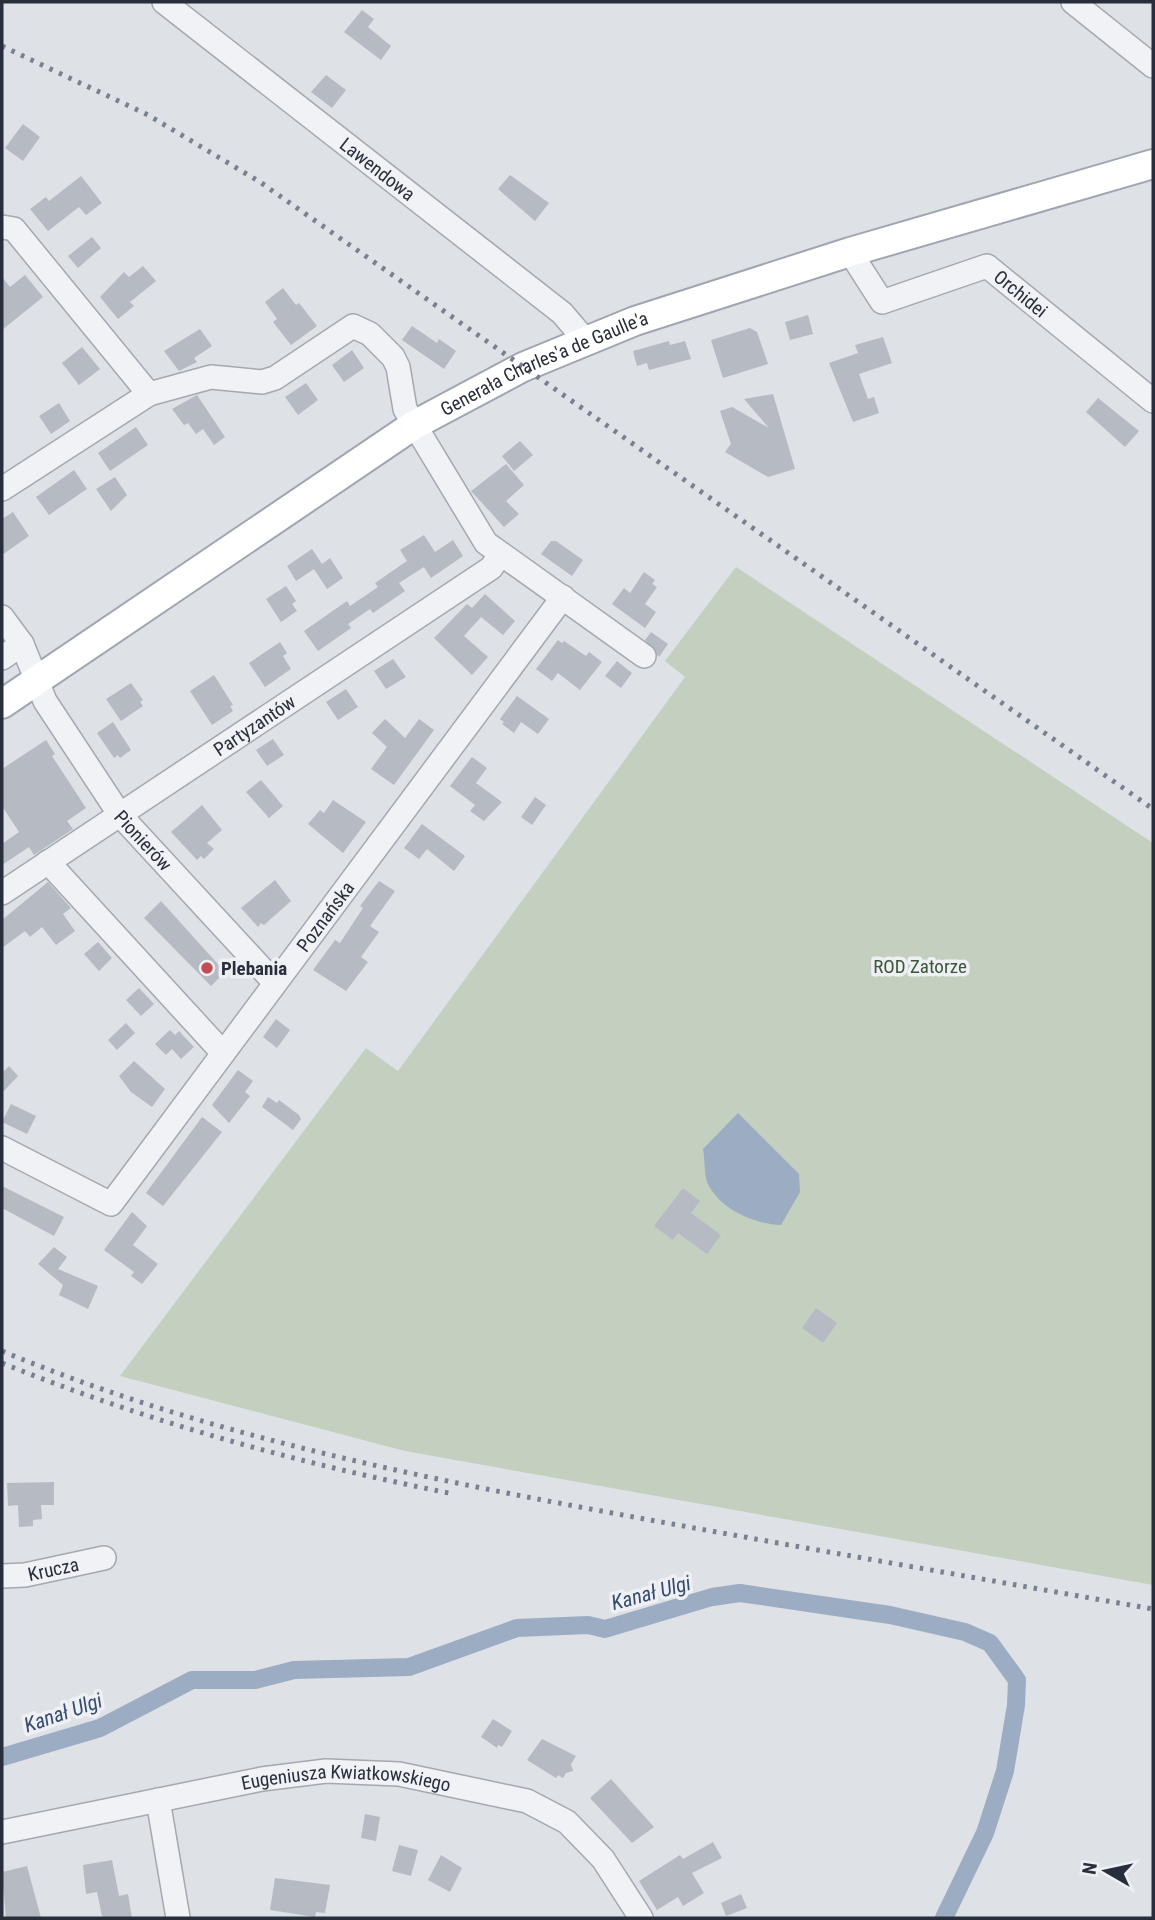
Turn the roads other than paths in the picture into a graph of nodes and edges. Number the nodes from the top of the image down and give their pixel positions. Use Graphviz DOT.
graph roads {
  1 [pos="164,2"];
  2 [pos="1073,2"];
  3 [pos="1153,66"];
  4 [pos="1153,164"];
  5 [pos="2,227"];
  6 [pos="850,252"];
  7 [pos="586,341"];
  8 [pos="149,394"];
  9 [pos="1153,401"];
  10 [pos="414,425"];
  11 [pos="2,489"];
  12 [pos="501,554"];
  13 [pos="563,597"];
  14 [pos="2,617"];
  15 [pos="22,643"];
  16 [pos="644,656"];
  17 [pos="2,658"];
  18 [pos="38,679"];
  19 [pos="2,704"];
  20 [pos="120,815"];
  21 [pos="48,862"];
  22 [pos="2,893"];
  23 [pos="275,983"];
  24 [pos="223,1053"];
  25 [pos="2,1148"];
  26 [pos="104,1558"];
  27 [pos="2,1576"];
  28 [pos="158,1800"];
  29 [pos="2,1832"];
  30 [pos="178,1918"];
  31 [pos="641,1918"];
  1 -- 7 [label="street, Lawendowa"];
  2 -- 3 [label="street"];
  4 -- 6 [label="main road, Generała Charles'a de Gaulle'a"];
  5 -- 8 [label="street"];
  6 -- 7 [label="main road, Generała Charles'a de Gaulle'a"];
  6 -- 9 [label="street, Orchidei"];
  7 -- 10 [label="main road, Generała Charles'a de Gaulle'a"];
  8 -- 10 [label="street"];
  8 -- 11 [label="street"];
  10 -- 12 [label="street"];
  10 -- 18 [label="main road, Generała Charles'a de Gaulle'a"];
  12 -- 13 [label="street"];
  12 -- 20 [label="street, Partyzantów"];
  13 -- 16 [label="street"];
  13 -- 23 [label="street, Poznańska"];
  14 -- 15 [label="street, Pionierów"];
  15 -- 17 [label="street"];
  15 -- 18 [label="street, Pionierów"];
  18 -- 19 [label="main road, Generała Charles'a de Gaulle'a"];
  18 -- 20 [label="street, Pionierów"];
  20 -- 21 [label="street, Partyzantów"];
  20 -- 23 [label="street, Pionierów"];
  21 -- 22 [label="street, Partyzantów"];
  21 -- 24 [label="street"];
  23 -- 24 [label="street, Poznańska"];
  24 -- 25 [label="street, Poznańska"];
  26 -- 27 [label="street, Krucza"];
  28 -- 29 [label="street, Eugeniusza Kwiatkowskiego"];
  28 -- 30 [label="street"];
  28 -- 31 [label="street, Eugeniusza Kwiatkowskiego"];
}
